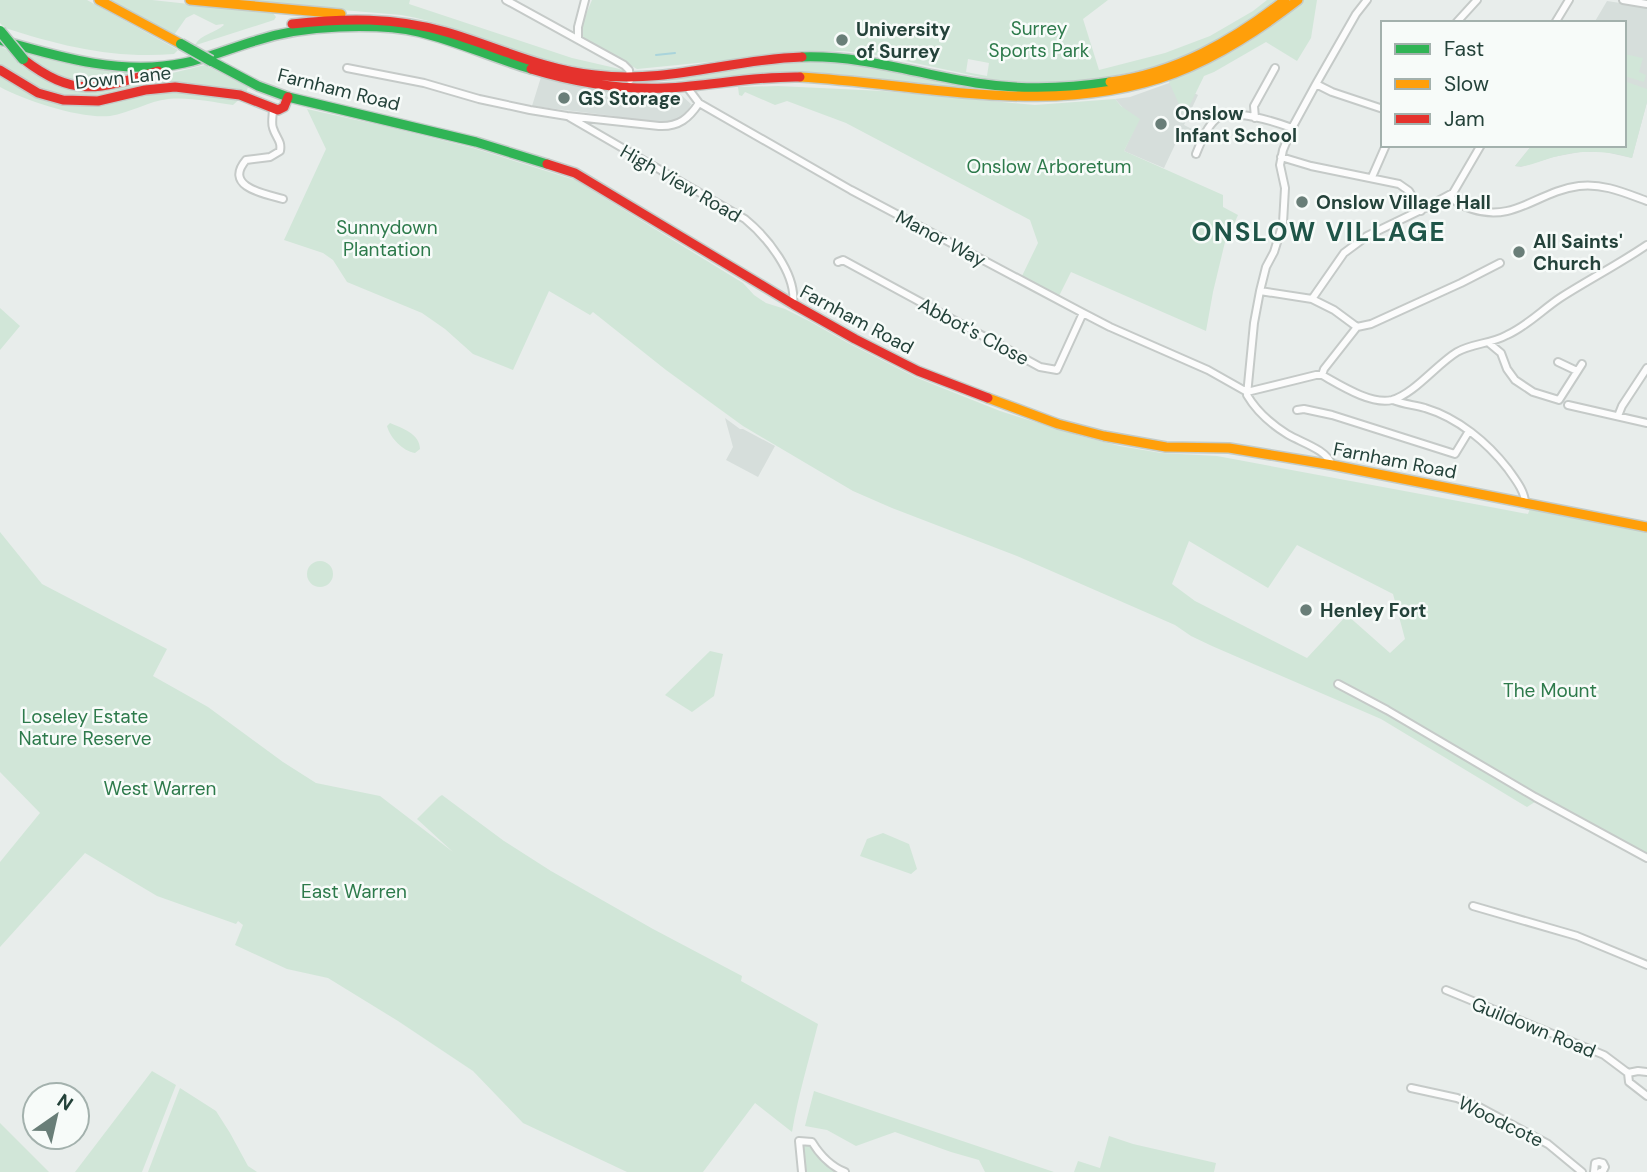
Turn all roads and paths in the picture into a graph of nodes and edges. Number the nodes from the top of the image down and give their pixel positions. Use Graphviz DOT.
graph roads {
  1 [pos="99,0"];
  2 [pos="190,0"];
  3 [pos="506,0"];
  4 [pos="585,0"];
  5 [pos="1285,0"];
  6 [pos="1297,0"];
  7 [pos="1367,0"];
  8 [pos="1477,0"];
  9 [pos="1569,0"];
  10 [pos="1623,0"];
  11 [pos="1647,4"];
  12 [pos="378,20"];
  13 [pos="1458,21"];
  14 [pos="1556,21"];
  15 [pos="0,32"];
  16 [pos="578,39"];
  17 [pos="0,40"];
  18 [pos="191,61"];
  19 [pos="348,68"];
  20 [pos="1275,68"];
  21 [pos="0,70"];
  22 [pos="630,83"];
  23 [pos="1316,84"];
  24 [pos="687,87"];
  25 [pos="288,97"];
  26 [pos="699,103"];
  27 [pos="1381,108"];
  28 [pos="273,110"];
  29 [pos="567,116"];
  30 [pos="590,118"];
  31 [pos="1255,118"];
  32 [pos="587,128"];
  33 [pos="1292,128"];
  34 [pos="1385,147"];
  35 [pos="1480,147"];
  36 [pos="1196,154"];
  37 [pos="1281,157"];
  38 [pos="1372,177"];
  39 [pos="1449,195"];
  40 [pos="283,199"];
  41 [pos="1647,201"];
  42 [pos="1420,211"];
  43 [pos="1647,245"];
  44 [pos="838,262"];
  45 [pos="1500,263"];
  46 [pos="1260,290"];
  47 [pos="1312,299"];
  48 [pos="793,304"];
  49 [pos="1083,313"];
  50 [pos="1357,327"];
  51 [pos="1505,337"];
  52 [pos="1489,343"];
  53 [pos="1501,353"];
  54 [pos="1558,362"];
  55 [pos="1647,368"];
  56 [pos="1322,375"];
  57 [pos="1411,389"];
  58 [pos="1247,391"];
  59 [pos="1393,400"];
  60 [pos="1567,405"];
  61 [pos="1414,406"];
  62 [pos="1297,410"];
  63 [pos="1618,416"];
  64 [pos="1647,423"];
  65 [pos="1469,431"];
  66 [pos="1332,465"];
  67 [pos="1525,503"];
  68 [pos="1647,527"];
  69 [pos="1338,684"];
  70 [pos="1647,858"];
  71 [pos="1473,906"];
  72 [pos="1647,965"];
  73 [pos="1446,990"];
  74 [pos="1647,1072"];
  75 [pos="1628,1073"];
  76 [pos="1411,1087"];
  77 [pos="1647,1096"];
  78 [pos="802,1172"];
  79 [pos="845,1172"];
  80 [pos="1582,1172"];
  1 -- 25 [label="main road, Farnham Road, bridge"];
  2 -- 12 [label="main road"];
  3 -- 16 [label="street"];
  4 -- 16 [label="street"];
  5 -- 22 [label="main road"];
  6 -- 24 [label="main road"];
  7 -- 23 [label="street"];
  8 -- 13 [label="street"];
  9 -- 14 [label="street"];
  10 -- 11 [label="street"];
  12 -- 15 [label="main road"];
  12 -- 22 [label="main road"];
  15 -- 18 [label="main road, bridge"];
  16 -- 22 [label="street"];
  17 -- 18 [label="main road"];
  18 -- 22 [label="main road"];
  19 -- 29 [label="street, High View Road"];
  20 -- 31 [label="street"];
  21 -- 28 [label="main road, Down Lane"];
  22 -- 24 [label="main road"];
  23 -- 27 [label="street"];
  23 -- 33 [label="street"];
  24 -- 26 [label="street, Manor Way"];
  25 -- 28 [label="main road"];
  25 -- 48 [label="main road, Farnham Road"];
  26 -- 30 [label="street, High View Road"];
  26 -- 49 [label="street, Manor Way"];
  28 -- 40 [label="street"];
  29 -- 30 [label="street, High View Road"];
  29 -- 32 [label="street, High View Road"];
  30 -- 32 [label="street"];
  31 -- 33 [label="street"];
  31 -- 36 [label="street"];
  32 -- 48 [label="street, High View Road"];
  33 -- 37 [label="street"];
  34 -- 38 [label="street"];
  35 -- 39 [label="street"];
  37 -- 38 [label="street"];
  37 -- 46 [label="street"];
  38 -- 42 [label="street"];
  39 -- 41 [label="street"];
  39 -- 42 [label="street"];
  42 -- 47 [label="street"];
  43 -- 51 [label="street"];
  44 -- 49 [label="street, Abbot's Close"];
  45 -- 50 [label="street"];
  46 -- 47 [label="street"];
  46 -- 58 [label="street"];
  47 -- 50 [label="street"];
  48 -- 66 [label="main road, Farnham Road"];
  49 -- 58 [label="street, Manor Way"];
  50 -- 56 [label="street"];
  51 -- 52 [label="street"];
  51 -- 53 [label="street"];
  52 -- 53 [label="street"];
  52 -- 57 [label="street"];
  53 -- 54 [label="street"];
  55 -- 63 [label="street"];
  56 -- 58 [label="street"];
  56 -- 59 [label="street"];
  57 -- 59 [label="street"];
  57 -- 61 [label="street"];
  58 -- 66 [label="street"];
  59 -- 61 [label="street"];
  60 -- 63 [label="street"];
  61 -- 65 [label="street"];
  62 -- 65 [label="street"];
  63 -- 64 [label="street"];
  65 -- 67 [label="street"];
  66 -- 67 [label="main road, Farnham Road"];
  67 -- 68 [label="main road, Farnham Road"];
  69 -- 70 [label="street"];
  71 -- 72 [label="street"];
  73 -- 75 [label="street, Guildown Road"];
  74 -- 75 [label="street"];
  75 -- 77 [label="street, Guildown Road"];
  76 -- 80 [label="street, Woodcote"];
  78 -- 79 [label="street"];
}
